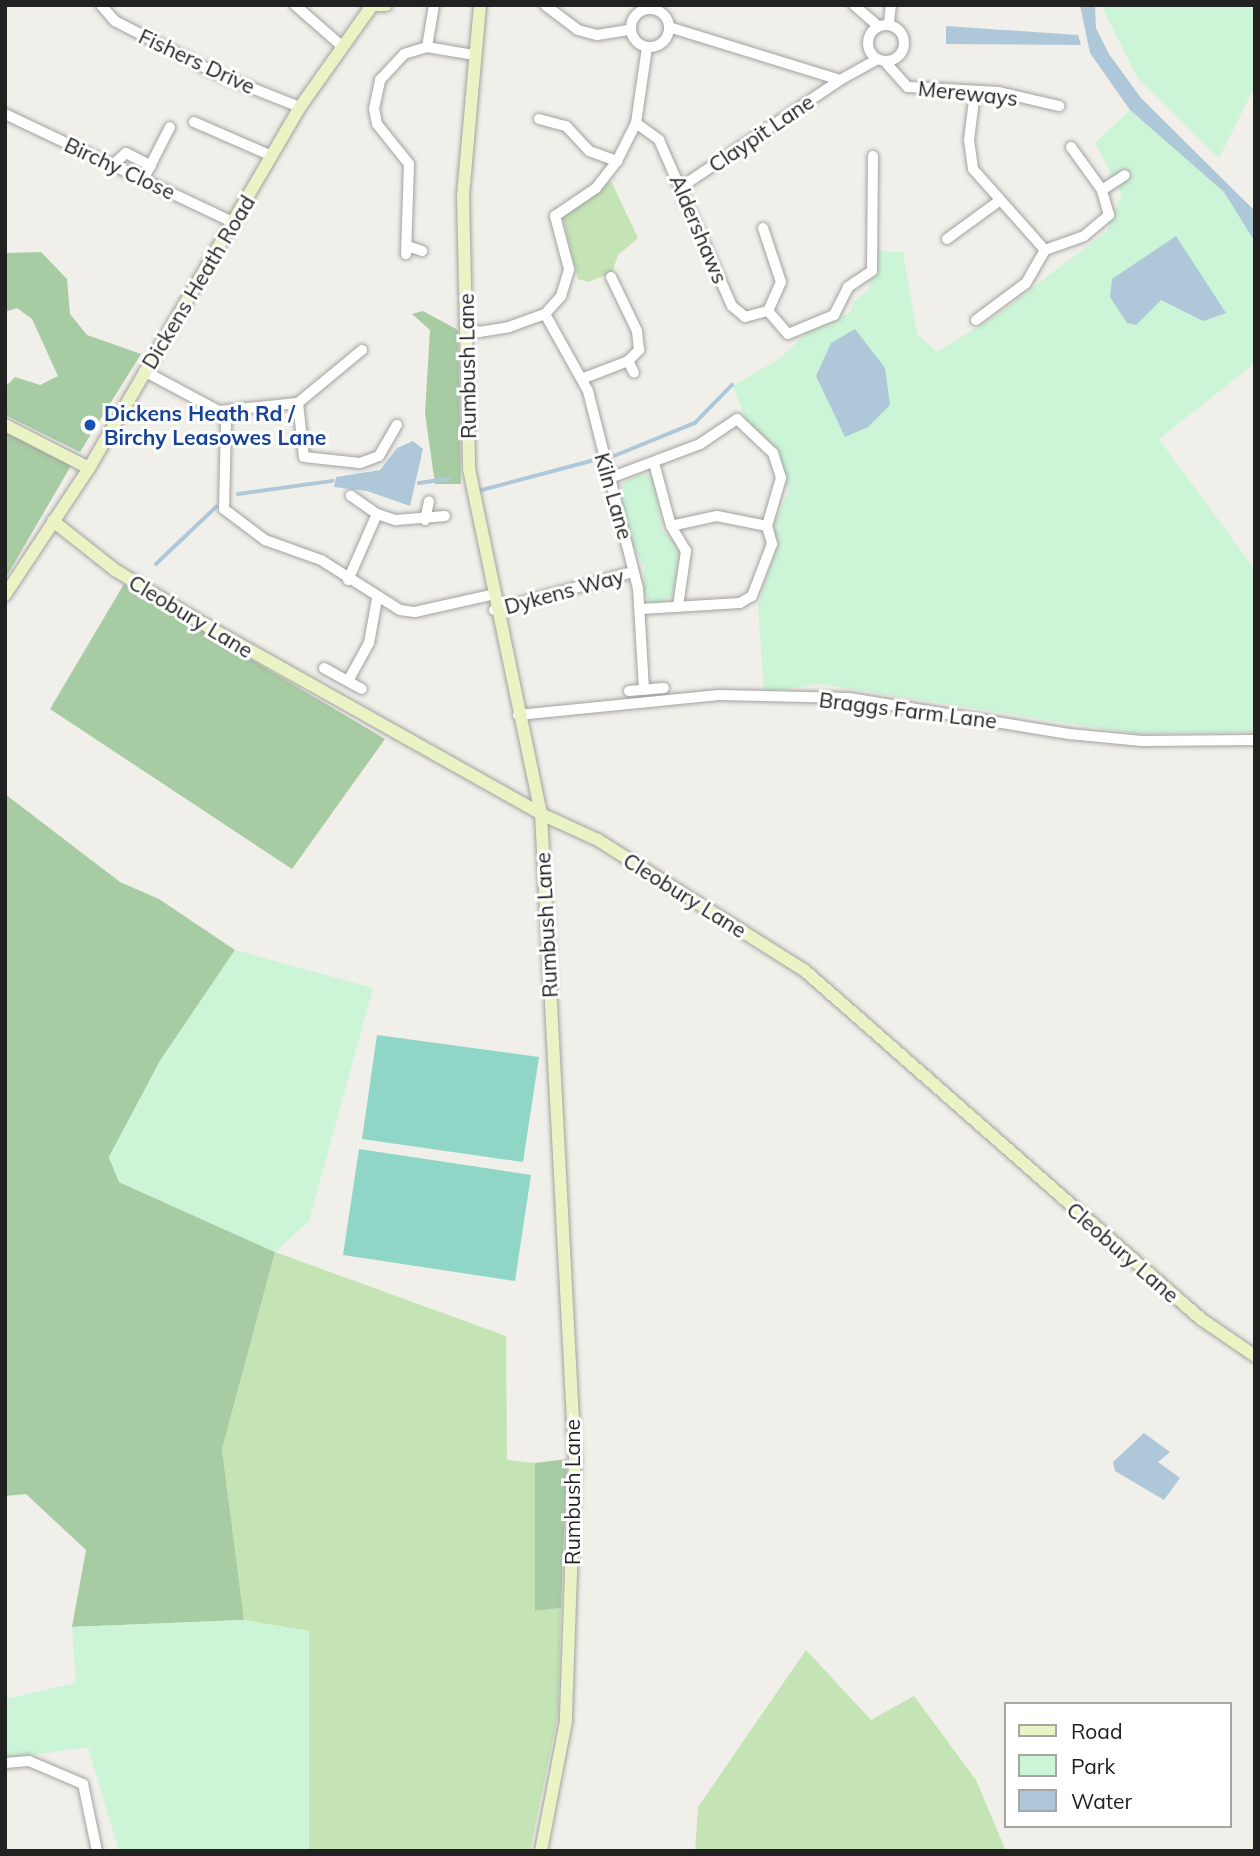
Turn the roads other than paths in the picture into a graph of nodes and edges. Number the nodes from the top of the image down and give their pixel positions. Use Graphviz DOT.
graph roads {
  1 [pos="101,5"];
  2 [pos="295,5"];
  3 [pos="386,5"];
  4 [pos="434,5"];
  5 [pos="480,5"];
  6 [pos="545,5"];
  7 [pos="854,5"];
  8 [pos="891,5"];
  9 [pos="370,6"];
  10 [pos="653,6"];
  11 [pos="889,23"];
  12 [pos="877,25"];
  13 [pos="672,27"];
  14 [pos="629,30"];
  15 [pos="343,47"];
  16 [pos="427,47"];
  17 [pos="648,48"];
  18 [pos="474,55"];
  19 [pos="874,61"];
  20 [pos="887,64"];
  21 [pos="841,80"];
  22 [pos="975,92"];
  23 [pos="1059,106"];
  24 [pos="300,107"];
  25 [pos="5,114"];
  26 [pos="539,119"];
  27 [pos="194,122"];
  28 [pos="636,123"];
  29 [pos="170,127"];
  30 [pos="1071,147"];
  31 [pos="272,156"];
  32 [pos="873,156"];
  33 [pos="617,161"];
  34 [pos="114,164"];
  35 [pos="151,166"];
  36 [pos="1125,175"];
  37 [pos="144,178"];
  38 [pos="681,187"];
  39 [pos="1102,190"];
  40 [pos="999,201"];
  41 [pos="235,223"];
  42 [pos="763,228"];
  43 [pos="947,239"];
  44 [pos="1045,250"];
  45 [pos="422,251"];
  46 [pos="611,277"];
  47 [pos="768,311"];
  48 [pos="545,314"];
  49 [pos="976,320"];
  50 [pos="466,327"];
  51 [pos="362,350"];
  52 [pos="628,361"];
  53 [pos="144,371"];
  54 [pos="634,373"];
  55 [pos="584,378"];
  56 [pos="298,403"];
  57 [pos="219,411"];
  58 [pos="5,425"];
  59 [pos="397,425"];
  60 [pos="654,463"];
  61 [pos="89,468"];
  62 [pos="610,478"];
  63 [pos="351,496"];
  64 [pos="429,501"];
  65 [pos="377,514"];
  66 [pos="445,516"];
  67 [pos="425,520"];
  68 [pos="53,521"];
  69 [pos="671,526"];
  70 [pos="767,526"];
  71 [pos="633,572"];
  72 [pos="348,580"];
  73 [pos="5,595"];
  74 [pos="491,595"];
  75 [pos="377,599"];
  76 [pos="678,606"];
  77 [pos="641,609"];
  78 [pos="494,610"];
  79 [pos="324,668"];
  80 [pos="348,681"];
  81 [pos="664,688"];
  82 [pos="362,689"];
  83 [pos="644,690"];
  84 [pos="629,691"];
  85 [pos="519,715"];
  86 [pos="1255,740"];
  87 [pos="541,814"];
  88 [pos="1255,1356"];
  89 [pos="5,1763"];
  90 [pos="97,1851"];
  91 [pos="541,1851"];
  1 -- 24 [label="street, Fishers Drive"];
  2 -- 15 [label="street"];
  3 -- 9 [label="street"];
  4 -- 16 [label="street"];
  5 -- 18 [label="street, Rumbush Lane"];
  6 -- 14 [label="street"];
  7 -- 12 [label="street"];
  8 -- 11 [label="street"];
  9 -- 15 [label="street, Dickens Heath Road"];
  10 -- 13 [label="street"];
  10 -- 14 [label="street"];
  11 -- 12 [label="street"];
  11 -- 20 [label="street"];
  12 -- 19 [label="street"];
  13 -- 17 [label="street"];
  13 -- 21 [label="street"];
  14 -- 17 [label="street"];
  15 -- 24 [label="street, Dickens Heath Road"];
  16 -- 18 [label="street"];
  16 -- 45 [label="street"];
  17 -- 28 [label="street"];
  18 -- 50 [label="street, Rumbush Lane"];
  19 -- 20 [label="street"];
  19 -- 21 [label="street"];
  20 -- 22 [label="street, Mereways"];
  21 -- 38 [label="street, Claypit Lane"];
  22 -- 23 [label="street, Mereways"];
  22 -- 40 [label="street"];
  24 -- 31 [label="street, Dickens Heath Road"];
  25 -- 34 [label="street, Birchy Close"];
  26 -- 33 [label="street"];
  27 -- 31 [label="street"];
  28 -- 33 [label="street"];
  28 -- 38 [label="street, Aldershaws"];
  29 -- 35 [label="street"];
  30 -- 39 [label="street"];
  31 -- 41 [label="street, Dickens Heath Road"];
  32 -- 47 [label="street"];
  33 -- 48 [label="street"];
  34 -- 35 [label="street"];
  34 -- 37 [label="street, Birchy Close"];
  35 -- 37 [label="street"];
  36 -- 39 [label="street"];
  37 -- 41 [label="street, Birchy Close"];
  38 -- 47 [label="street, Aldershaws"];
  39 -- 44 [label="street"];
  40 -- 43 [label="street"];
  40 -- 44 [label="street"];
  41 -- 53 [label="street, Dickens Heath Road"];
  42 -- 47 [label="street"];
  44 -- 49 [label="street"];
  46 -- 52 [label="street"];
  48 -- 50 [label="street"];
  48 -- 55 [label="street, Kiln Lane"];
  50 -- 74 [label="street, Rumbush Lane"];
  51 -- 56 [label="street"];
  52 -- 54 [label="street"];
  52 -- 55 [label="street"];
  53 -- 57 [label="street"];
  53 -- 61 [label="street, Dickens Heath Road"];
  55 -- 62 [label="street, Kiln Lane"];
  56 -- 57 [label="street"];
  56 -- 59 [label="street"];
  57 -- 72 [label="street"];
  58 -- 61 [label="street"];
  60 -- 62 [label="street"];
  60 -- 69 [label="street"];
  60 -- 70 [label="street"];
  61 -- 68 [label="street, Dickens Heath Road"];
  62 -- 71 [label="street, Kiln Lane"];
  63 -- 65 [label="street"];
  64 -- 67 [label="street"];
  65 -- 67 [label="street"];
  65 -- 72 [label="street"];
  66 -- 67 [label="street"];
  68 -- 73 [label="street, Dickens Heath Road"];
  68 -- 87 [label="street, Cleobury Lane"];
  69 -- 70 [label="street"];
  69 -- 76 [label="street"];
  70 -- 76 [label="street"];
  71 -- 77 [label="street, Kiln Lane"];
  71 -- 78 [label="street, Dykens Way"];
  72 -- 75 [label="street"];
  74 -- 75 [label="street"];
  74 -- 78 [label="street, Rumbush Lane"];
  75 -- 80 [label="street"];
  76 -- 77 [label="street"];
  77 -- 83 [label="street, Kiln Lane"];
  78 -- 85 [label="street, Rumbush Lane"];
  79 -- 80 [label="street"];
  80 -- 82 [label="street"];
  81 -- 83 [label="street"];
  83 -- 84 [label="street"];
  85 -- 86 [label="street, Braggs Farm Lane"];
  85 -- 87 [label="street, Rumbush Lane"];
  87 -- 88 [label="street, Cleobury Lane"];
  87 -- 91 [label="street, Rumbush Lane"];
  89 -- 90 [label="street"];
}
